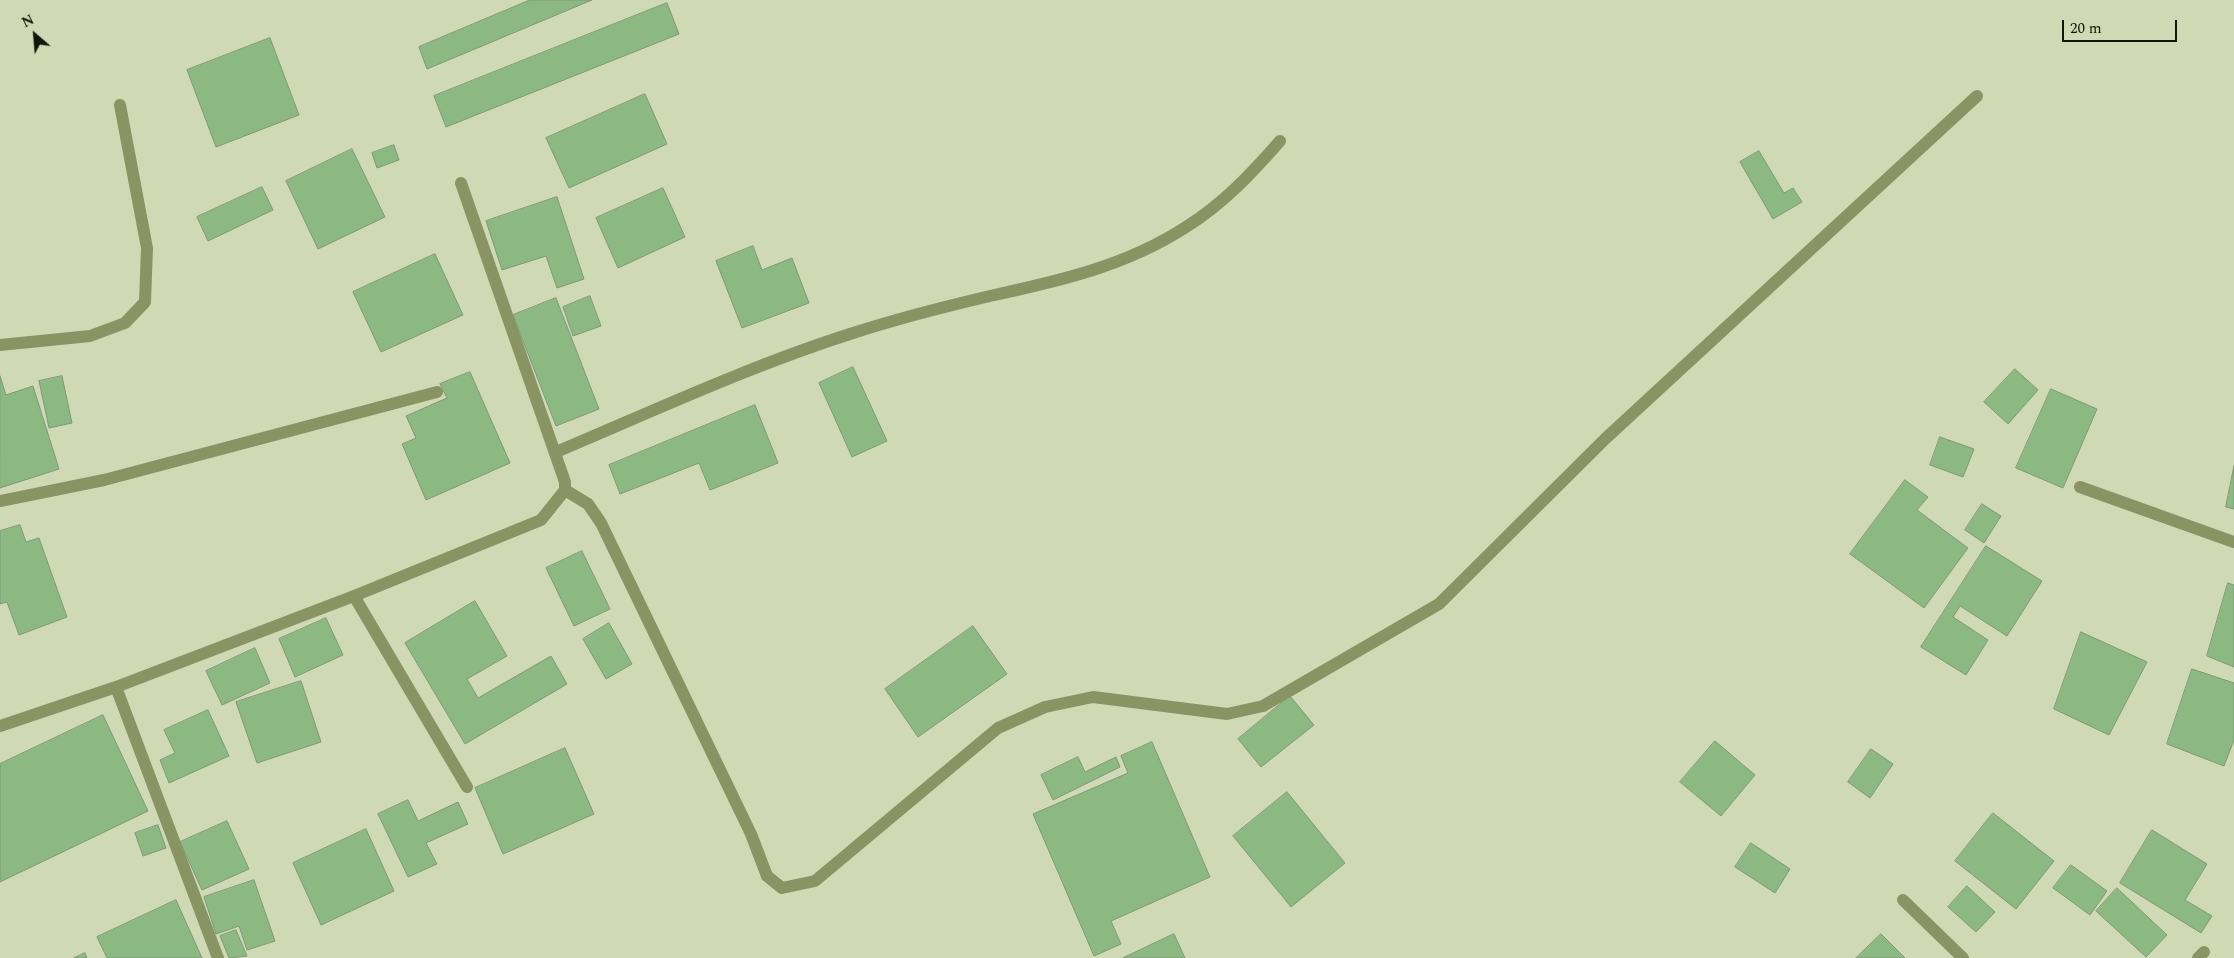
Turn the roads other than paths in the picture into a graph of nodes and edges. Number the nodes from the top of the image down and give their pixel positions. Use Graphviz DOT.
graph roads {
  1 [pos="1977,96"];
  2 [pos="120,105"];
  3 [pos="1280,141"];
  4 [pos="461,183"];
  5 [pos="0,345"];
  6 [pos="437,392"];
  7 [pos="556,452"];
  8 [pos="2080,487"];
  9 [pos="565,490"];
  10 [pos="0,501"];
  11 [pos="2234,542"];
  12 [pos="354,596"];
  13 [pos="116,687"];
  14 [pos="0,726"];
  15 [pos="467,787"];
  16 [pos="1903,900"];
  17 [pos="218,958"];
  18 [pos="1963,958"];
  1 -- 9 [label="street"];
  2 -- 5 [label="street"];
  3 -- 7 [label="street"];
  4 -- 7 [label="street"];
  6 -- 10 [label="street"];
  7 -- 9 [label="street"];
  8 -- 11 [label="street"];
  9 -- 12 [label="street"];
  12 -- 13 [label="street"];
  12 -- 15 [label="street"];
  13 -- 14 [label="street"];
  13 -- 17 [label="street"];
  16 -- 18 [label="street"];
}
